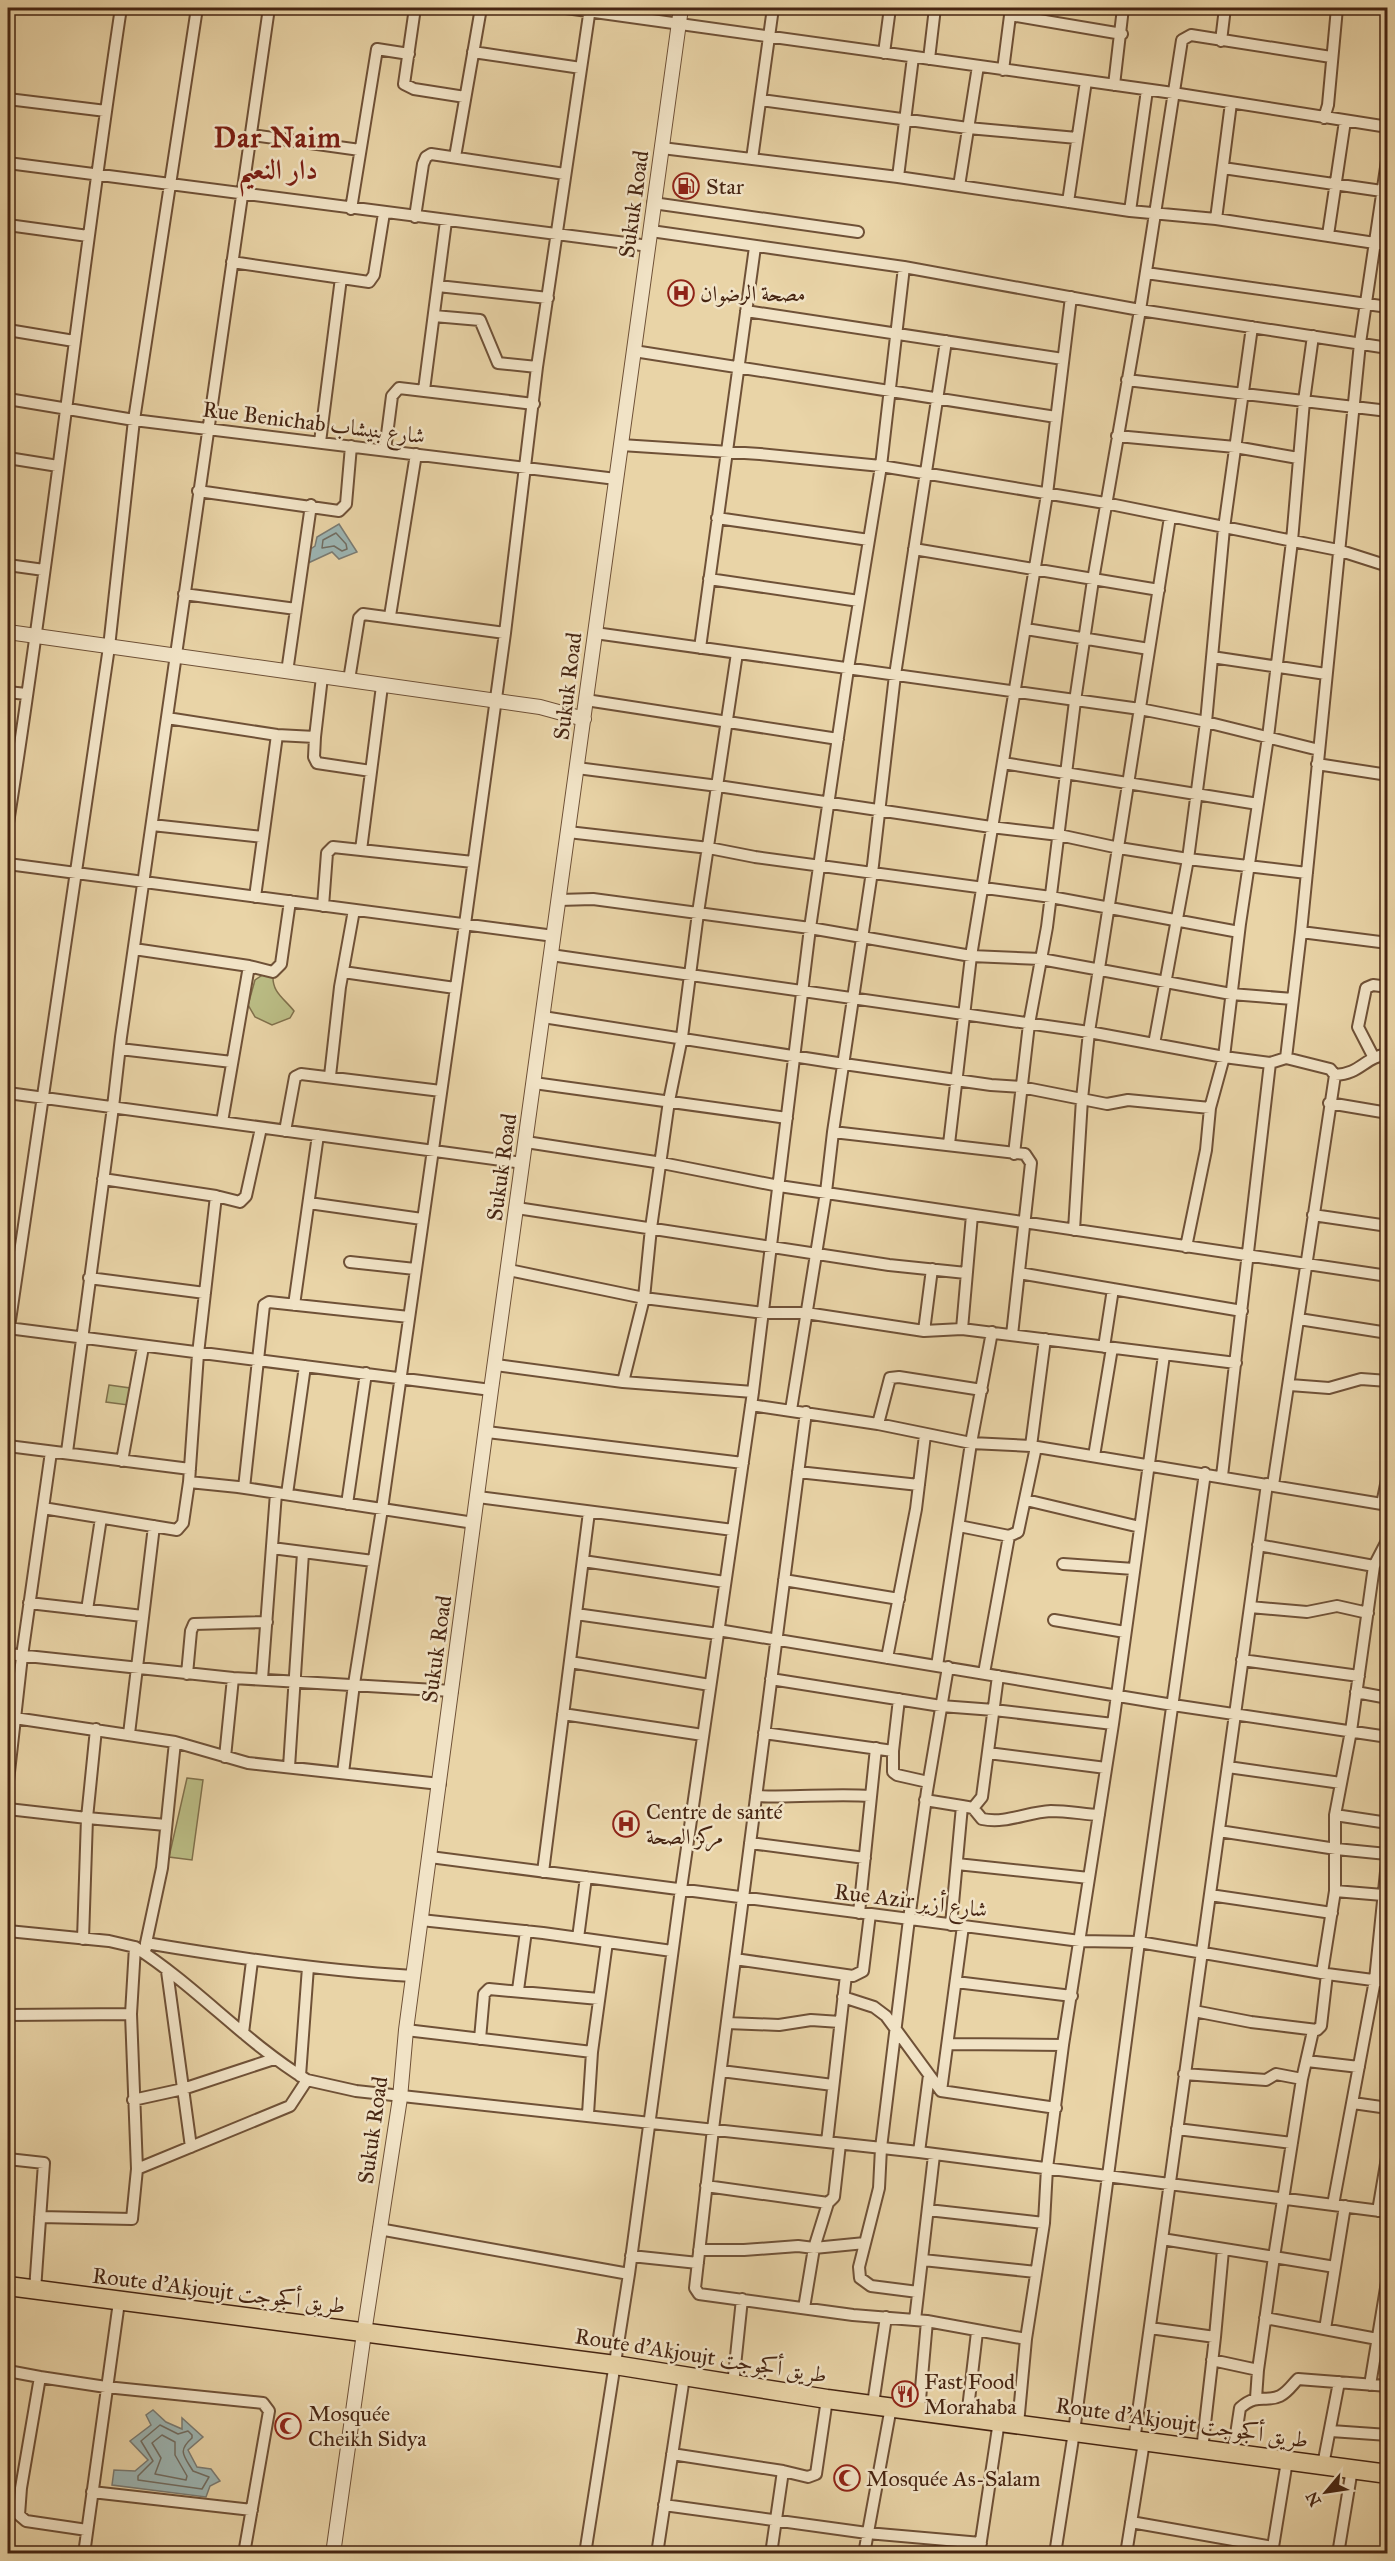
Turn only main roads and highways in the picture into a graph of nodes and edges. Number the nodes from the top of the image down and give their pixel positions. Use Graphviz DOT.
graph roads {
  1 [pos="8,2286"];
  2 [pos="1388,2474"];
  1 -- 2 [label="highway, Route d'Akjoujt طريق أكجوجت"];
}
